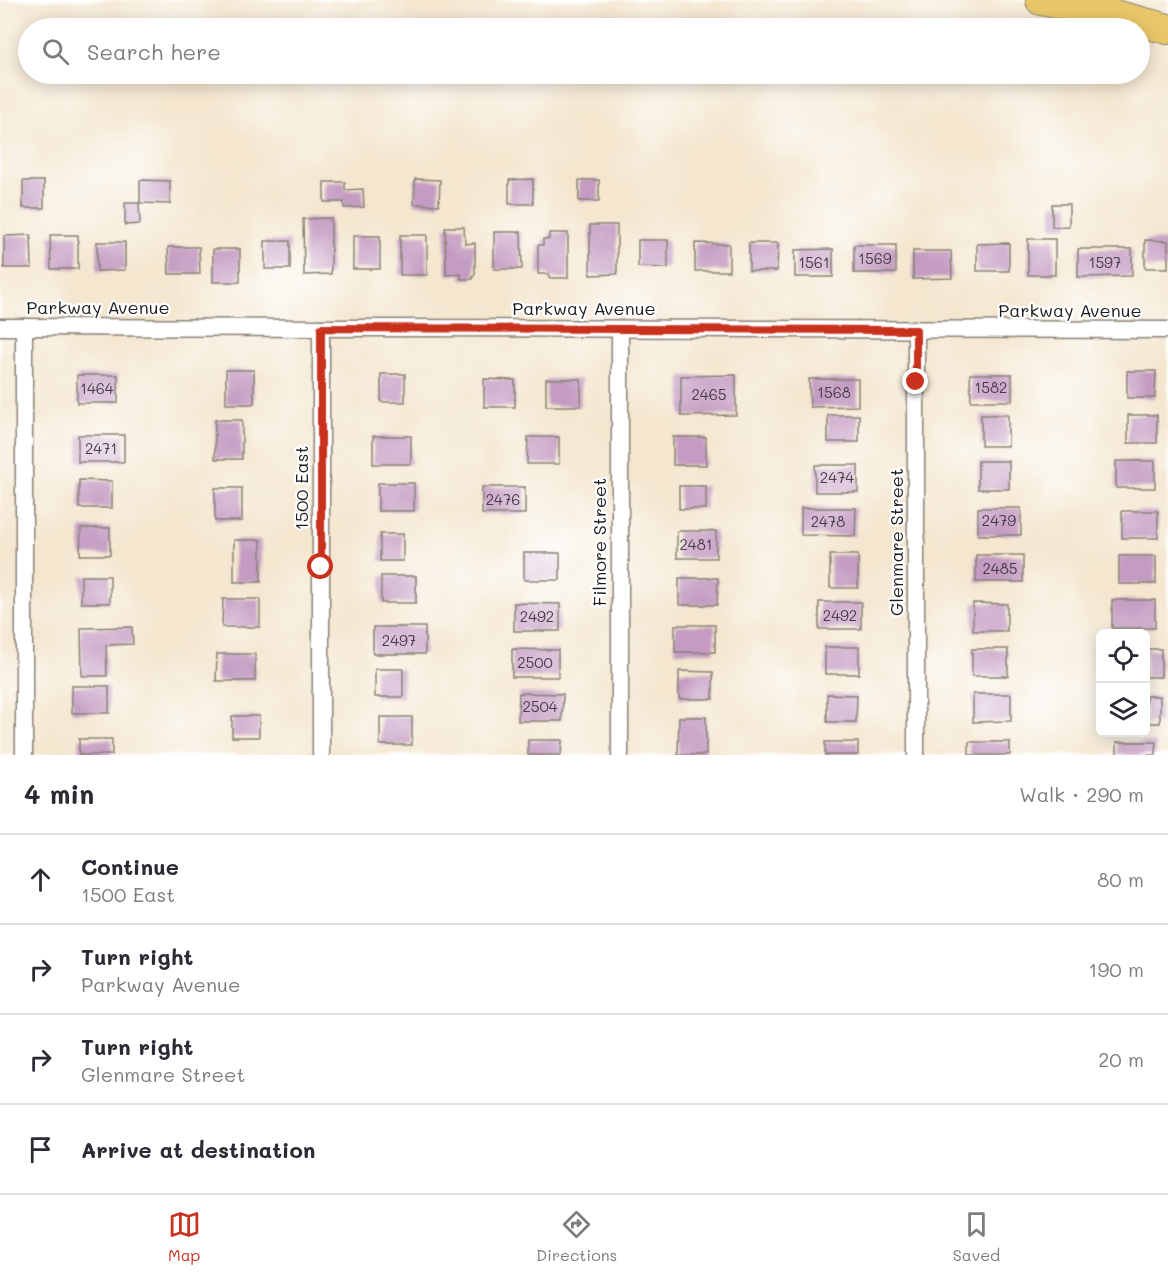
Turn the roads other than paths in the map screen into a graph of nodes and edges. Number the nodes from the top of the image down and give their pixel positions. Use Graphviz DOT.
graph roads {
  1 [pos="1041,0"];
  2 [pos="1126,18"];
  3 [pos="1150,24"];
  4 [pos="1168,29"];
  5 [pos="0,327"];
  6 [pos="24,327"];
  7 [pos="321,328"];
  8 [pos="620,329"];
  9 [pos="916,330"];
  10 [pos="1168,330"];
  11 [pos="24,755"];
  12 [pos="321,755"];
  13 [pos="620,755"];
  14 [pos="916,755"];
  1 -- 2 [label="highway"];
  3 -- 4 [label="highway"];
  5 -- 6 [label="street, Parkway Avenue"];
  6 -- 7 [label="street, Parkway Avenue"];
  6 -- 11 [label="street"];
  7 -- 8 [label="street, Parkway Avenue"];
  7 -- 12 [label="street, 1500 East"];
  8 -- 9 [label="street, Parkway Avenue"];
  8 -- 13 [label="street, Filmore Street"];
  9 -- 10 [label="street, Parkway Avenue"];
  9 -- 14 [label="street, Glenmare Street"];
}
